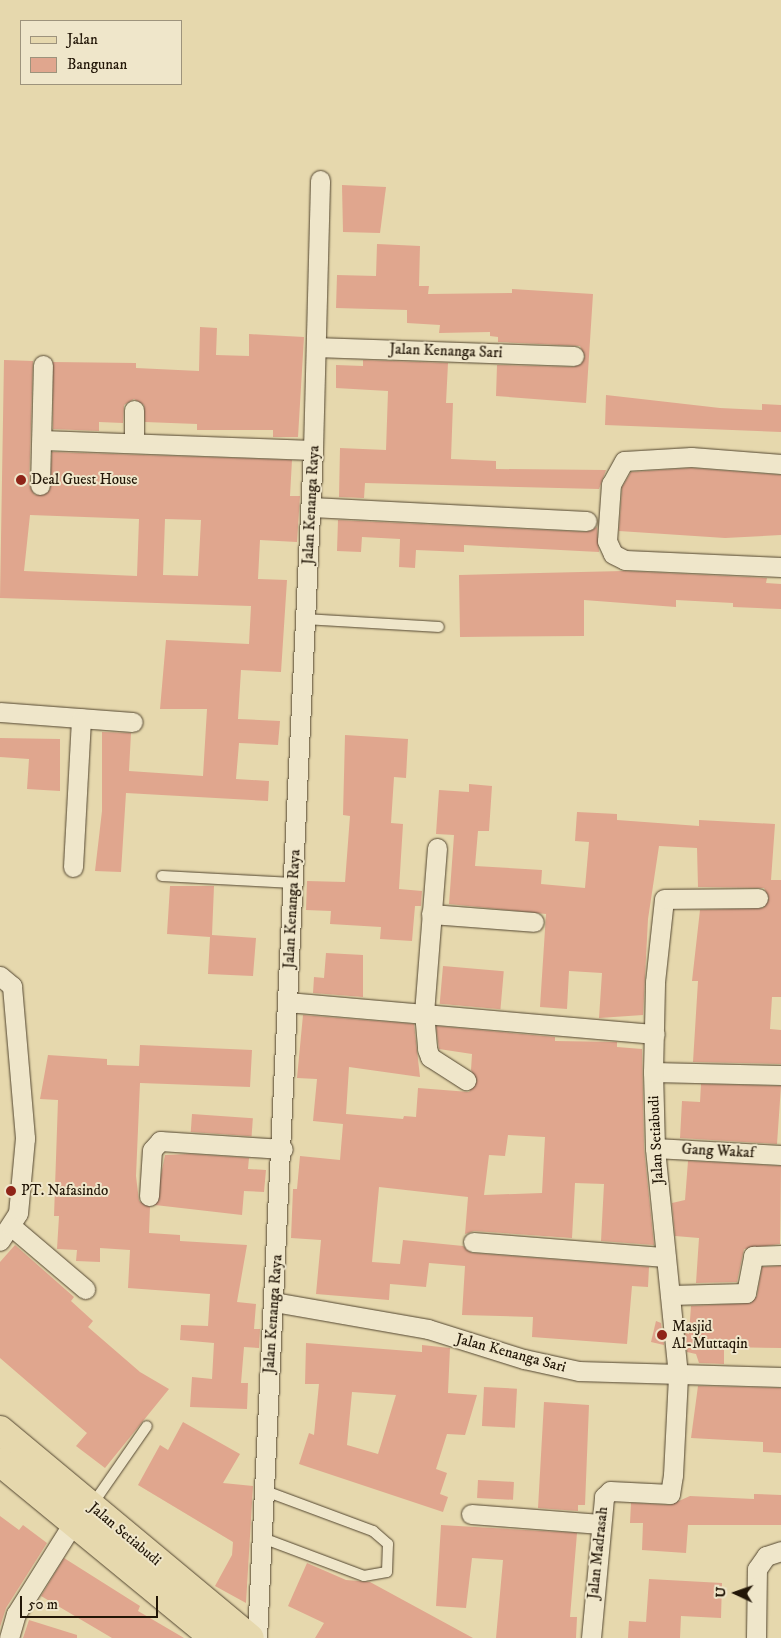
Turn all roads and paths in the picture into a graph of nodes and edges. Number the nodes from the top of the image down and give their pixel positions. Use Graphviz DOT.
graph roads {
  1 [pos="320,180"];
  2 [pos="317,347"];
  3 [pos="574,356"];
  4 [pos="43,365"];
  5 [pos="134,410"];
  6 [pos="42,440"];
  7 [pos="134,443"];
  8 [pos="314,450"];
  9 [pos="781,464"];
  10 [pos="40,485"];
  11 [pos="311,507"];
  12 [pos="587,521"];
  13 [pos="781,567"];
  14 [pos="305,618"];
  15 [pos="440,627"];
  16 [pos="0,712"];
  17 [pos="81,718"];
  18 [pos="133,722"];
  19 [pos="437,848"];
  20 [pos="73,867"];
  21 [pos="162,876"];
  22 [pos="293,883"];
  23 [pos="758,898"];
  24 [pos="431,914"];
  25 [pos="534,922"];
  26 [pos="0,976"];
  27 [pos="288,1002"];
  28 [pos="424,1012"];
  29 [pos="655,1034"];
  30 [pos="653,1072"];
  31 [pos="781,1075"];
  32 [pos="466,1080"];
  33 [pos="655,1148"];
  34 [pos="283,1150"];
  35 [pos="781,1155"];
  36 [pos="149,1196"];
  37 [pos="6,1234"];
  38 [pos="473,1242"];
  39 [pos="781,1254"];
  40 [pos="665,1257"];
  41 [pos="85,1289"];
  42 [pos="670,1295"];
  43 [pos="274,1302"];
  44 [pos="678,1375"];
  45 [pos="781,1377"];
  46 [pos="147,1426"];
  47 [pos="0,1430"];
  48 [pos="0,1462"];
  49 [pos="673,1475"];
  50 [pos="263,1490"];
  51 [pos="82,1514"];
  52 [pos="471,1514"];
  53 [pos="601,1524"];
  54 [pos="260,1537"];
  55 [pos="781,1551"];
  56 [pos="9,1638"];
  57 [pos="214,1638"];
  58 [pos="250,1638"];
  59 [pos="257,1638"];
  60 [pos="591,1638"];
  61 [pos="756,1638"];
  1 -- 2 [label="street, Jalan Kenanga Raya"];
  2 -- 3 [label="street, Jalan Kenanga Sari"];
  2 -- 8 [label="street, Jalan Kenanga Raya"];
  4 -- 6 [label="street"];
  5 -- 7 [label="street"];
  6 -- 7 [label="street"];
  6 -- 10 [label="street"];
  7 -- 8 [label="street"];
  8 -- 11 [label="street, Jalan Kenanga Raya"];
  9 -- 13 [label="street"];
  11 -- 12 [label="street"];
  11 -- 14 [label="street, Jalan Kenanga Raya"];
  14 -- 15 [label="lane"];
  14 -- 22 [label="street, Jalan Kenanga Raya"];
  16 -- 17 [label="street"];
  17 -- 18 [label="street"];
  17 -- 20 [label="street"];
  19 -- 24 [label="street"];
  21 -- 22 [label="lane"];
  22 -- 27 [label="street, Jalan Kenanga Raya"];
  23 -- 29 [label="street, Jalan Setiabudi"];
  24 -- 25 [label="street"];
  24 -- 28 [label="street"];
  26 -- 37 [label="street"];
  27 -- 28 [label="street"];
  27 -- 34 [label="street, Jalan Kenanga Raya"];
  28 -- 29 [label="street"];
  28 -- 32 [label="street"];
  29 -- 30 [label="street, Jalan Setiabudi"];
  30 -- 31 [label="street"];
  30 -- 33 [label="street, Jalan Setiabudi"];
  33 -- 35 [label="street, Gang Wakaf"];
  33 -- 40 [label="street, Jalan Setiabudi"];
  34 -- 36 [label="street"];
  34 -- 43 [label="street, Jalan Kenanga Raya"];
  37 -- 41 [label="street"];
  38 -- 40 [label="street"];
  39 -- 42 [label="street"];
  40 -- 42 [label="street, Jalan Setiabudi"];
  42 -- 44 [label="street, Jalan Setiabudi"];
  43 -- 44 [label="street, Jalan Kenanga Sari"];
  43 -- 50 [label="street, Jalan Kenanga Raya"];
  44 -- 45 [label="street, Jalan Kenanga Sari"];
  44 -- 49 [label="street, Jalan Setiabudi"];
  46 -- 51 [label="lane"];
  47 -- 51 [label="main road, Jalan Setiabudi"];
  48 -- 51 [label="main road, Jalan Setiabudi"];
  49 -- 53 [label="street, Jalan Madrasah"];
  50 -- 54 [label="street, Jalan Kenanga Raya"];
  50 -- 54 [label="lane"];
  51 -- 56 [label="street"];
  51 -- 57 [label="main road, Jalan Setiabudi"];
  51 -- 58 [label="main road, Jalan Setiabudi"];
  52 -- 53 [label="street"];
  53 -- 60 [label="street, Jalan Madrasah"];
  54 -- 59 [label="street, Jalan Kenanga Raya"];
  55 -- 61 [label="street"];
}
